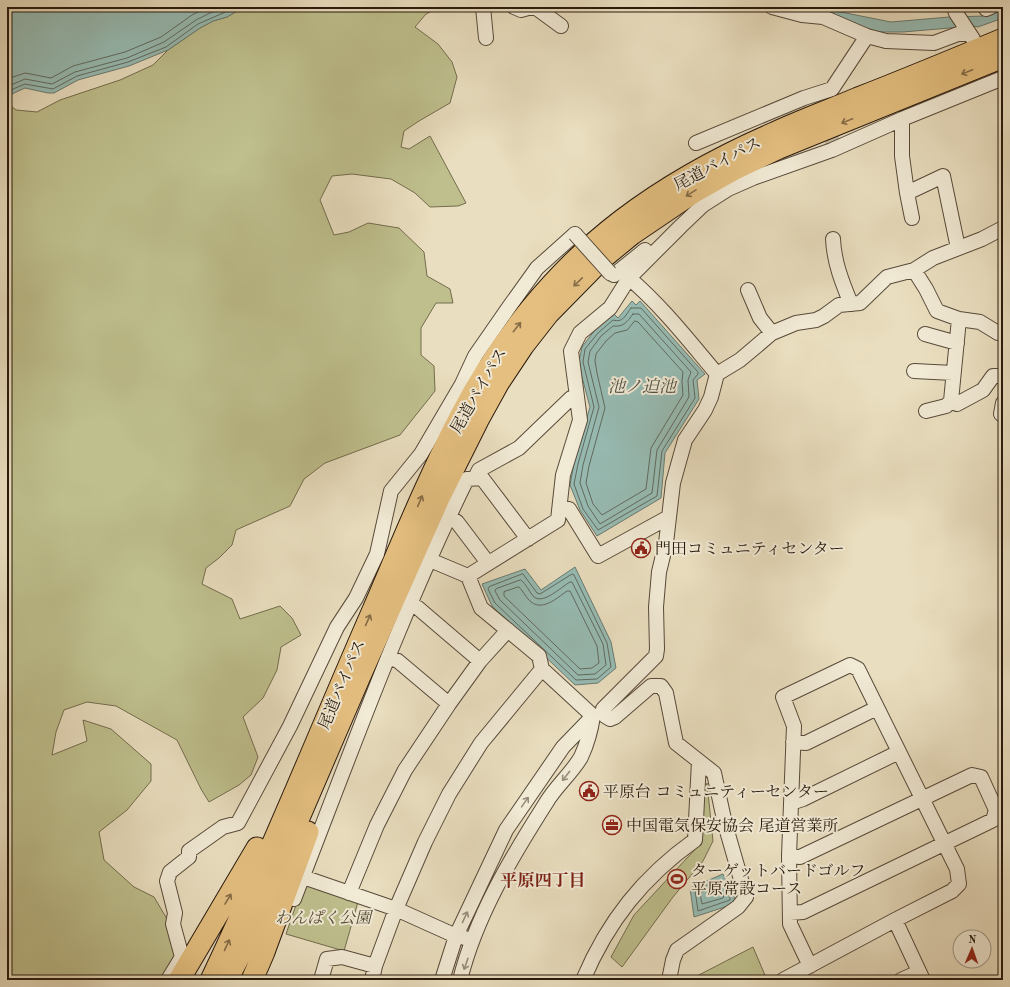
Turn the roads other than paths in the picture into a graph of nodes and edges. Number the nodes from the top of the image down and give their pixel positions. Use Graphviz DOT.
graph roads {
  1 [pos="482,7"];
  2 [pos="514,7"];
  3 [pos="532,7"];
  4 [pos="535,7"];
  5 [pos="772,7"];
  6 [pos="955,10"];
  7 [pos="561,26"];
  8 [pos="867,36"];
  9 [pos="486,38"];
  10 [pos="1003,39"];
  11 [pos="1003,57"];
  12 [pos="1003,78"];
  13 [pos="902,119"];
  14 [pos="696,143"];
  15 [pos="907,193"];
  16 [pos="912,218"];
  17 [pos="680,226"];
  18 [pos="1003,228"];
  19 [pos="833,238"];
  20 [pos="958,248"];
  21 [pos="914,270"];
  22 [pos="629,278"];
  23 [pos="748,290"];
  24 [pos="851,304"];
  25 [pos="959,319"];
  26 [pos="772,333"];
  27 [pos="1003,333"];
  28 [pos="925,334"];
  29 [pos="956,343"];
  30 [pos="914,371"];
  31 [pos="953,373"];
  32 [pos="717,374"];
  33 [pos="1003,376"];
  34 [pos="576,397"];
  35 [pos="951,401"];
  36 [pos="926,411"];
  37 [pos="475,478"];
  38 [pos="560,507"];
  39 [pos="448,516"];
  40 [pos="669,517"];
  41 [pos="528,539"];
  42 [pos="430,560"];
  43 [pos="488,563"];
  44 [pos="468,576"];
  45 [pos="411,604"];
  46 [pos="384,620"];
  47 [pos="508,630"];
  48 [pos="388,657"];
  49 [pos="480,661"];
  50 [pos="542,669"];
  51 [pos="449,704"];
  52 [pos="877,708"];
  53 [pos="593,716"];
  54 [pos="321,731"];
  55 [pos="793,742"];
  56 [pos="563,747"];
  57 [pos="899,752"];
  58 [pos="580,758"];
  59 [pos="699,761"];
  60 [pos="922,799"];
  61 [pos="791,803"];
  62 [pos="945,844"];
  63 [pos="789,856"];
  64 [pos="303,877"];
  65 [pos="349,893"];
  66 [pos="396,909"];
  67 [pos="790,913"];
  68 [pos="895,920"];
  69 [pos="456,936"];
  70 [pos="474,939"];
  71 [pos="375,966"];
  72 [pos="810,966"];
  73 [pos="921,976"];
  74 [pos="168,980"];
  75 [pos="179,980"];
  76 [pos="211,980"];
  77 [pos="228,980"];
  78 [pos="252,980"];
  79 [pos="263,980"];
  80 [pos="321,980"];
  81 [pos="372,980"];
  82 [pos="442,980"];
  83 [pos="460,980"];
  84 [pos="583,980"];
  85 [pos="669,980"];
  86 [pos="783,980"];
  87 [pos="901,980"];
  1 -- 9 [label="street"];
  2 -- 3 [label="street"];
  4 -- 7 [label="street"];
  5 -- 8 [label="street"];
  6 -- 8 [label="street"];
  8 -- 14 [label="street"];
  54 -- 10 [label="highway, 尾道バイパス, one-way"];
  11 -- 46 [label="highway, 尾道バイパス, one-way"];
  12 -- 13 [label="street"];
  13 -- 15 [label="street"];
  13 -- 17 [label="street"];
  15 -- 16 [label="street"];
  15 -- 20 [label="street"];
  17 -- 22 [label="street"];
  17 -- 74 [label="street, bridge"];
  18 -- 20 [label="street"];
  19 -- 24 [label="street"];
  20 -- 21 [label="street"];
  21 -- 24 [label="street"];
  21 -- 25 [label="street"];
  22 -- 32 [label="street"];
  22 -- 34 [label="street"];
  23 -- 26 [label="street"];
  24 -- 26 [label="street"];
  25 -- 27 [label="street"];
  25 -- 29 [label="street"];
  26 -- 32 [label="street"];
  28 -- 29 [label="street"];
  29 -- 31 [label="street"];
  30 -- 31 [label="street"];
  31 -- 35 [label="street"];
  32 -- 40 [label="street"];
  33 -- 35 [label="street"];
  34 -- 37 [label="street"];
  34 -- 38 [label="street"];
  35 -- 36 [label="street"];
  37 -- 39 [label="street"];
  37 -- 41 [label="street"];
  38 -- 40 [label="street"];
  38 -- 41 [label="street"];
  39 -- 42 [label="street"];
  39 -- 43 [label="street"];
  40 -- 59 [label="street"];
  41 -- 43 [label="street"];
  42 -- 44 [label="street"];
  42 -- 45 [label="street"];
  43 -- 44 [label="street"];
  44 -- 47 [label="street"];
  45 -- 48 [label="street"];
  45 -- 49 [label="street"];
  46 -- 77 [label="highway, 尾道バイパス"];
  46 -- 78 [label="highway"];
  47 -- 49 [label="street"];
  47 -- 50 [label="street"];
  48 -- 51 [label="street"];
  48 -- 64 [label="street"];
  49 -- 51 [label="street"];
  50 -- 53 [label="street"];
  50 -- 66 [label="street"];
  51 -- 65 [label="street"];
  52 -- 55 [label="street"];
  52 -- 55 [label="street"];
  52 -- 57 [label="street"];
  53 -- 56 [label="street"];
  53 -- 58 [label="street"];
  75 -- 54 [label="highway, one-way"];
  76 -- 54 [label="highway, 尾道バイパス, one-way"];
  55 -- 61 [label="street"];
  56 -- 58 [label="street"];
  69 -- 56 [label="street, one-way"];
  57 -- 60 [label="street"];
  57 -- 61 [label="street"];
  58 -- 70 [label="street, one-way"];
  59 -- 84 [label="street"];
  59 -- 85 [label="street"];
  60 -- 62 [label="street"];
  60 -- 62 [label="street"];
  60 -- 63 [label="street"];
  61 -- 63 [label="street"];
  62 -- 67 [label="street"];
  62 -- 68 [label="street"];
  63 -- 67 [label="street"];
  64 -- 65 [label="street"];
  64 -- 79 [label="street"];
  65 -- 66 [label="street"];
  66 -- 69 [label="street"];
  66 -- 71 [label="street"];
  67 -- 72 [label="street"];
  68 -- 72 [label="street"];
  68 -- 73 [label="street"];
  69 -- 70 [label="street"];
  69 -- 82 [label="street"];
  70 -- 83 [label="street, one-way"];
  71 -- 80 [label="street"];
  71 -- 81 [label="street"];
  72 -- 86 [label="street"];
  73 -- 87 [label="street"];
}
